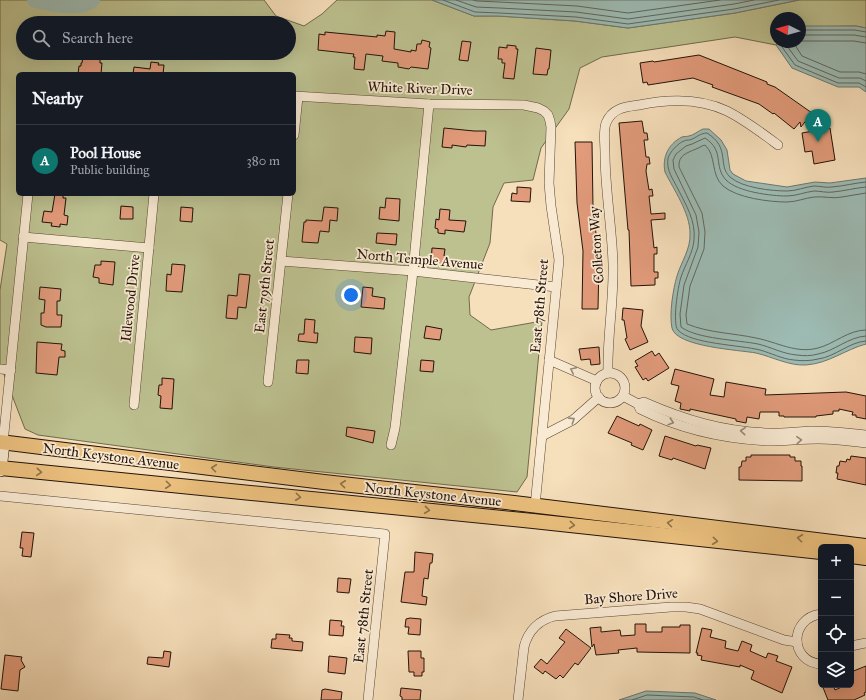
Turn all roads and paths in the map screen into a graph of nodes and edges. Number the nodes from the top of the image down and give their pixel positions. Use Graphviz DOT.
graph roads {
  1 [pos="296,96"];
  2 [pos="429,104"];
  3 [pos="544,111"];
  4 [pos="778,145"];
  5 [pos="28,196"];
  6 [pos="154,196"];
  7 [pos="288,196"];
  8 [pos="23,237"];
  9 [pos="149,248"];
  10 [pos="281,261"];
  11 [pos="413,271"];
  12 [pos="556,287"];
  13 [pos="549,360"];
  14 [pos="0,369"];
  15 [pos="11,370"];
  16 [pos="608,373"];
  17 [pos="597,381"];
  18 [pos="268,382"];
  19 [pos="623,396"];
  20 [pos="599,398"];
  21 [pos="638,404"];
  22 [pos="134,405"];
  23 [pos="866,435"];
  24 [pos="542,436"];
  25 [pos="1,443"];
  26 [pos="866,443"];
  27 [pos="391,445"];
  28 [pos="0,469"];
  29 [pos="0,496"];
  30 [pos="535,506"];
  31 [pos="866,546"];
  32 [pos="818,552"];
  33 [pos="854,556"];
  34 [pos="866,558"];
  35 [pos="818,615"];
  36 [pos="797,642"];
  37 [pos="866,643"];
  38 [pos="854,645"];
  39 [pos="818,664"];
  40 [pos="368,700"];
  41 [pos="518,700"];
  1 -- 2 [label="street, White River Drive"];
  2 -- 3 [label="street, White River Drive"];
  2 -- 11 [label="street"];
  3 -- 12 [label="street, East 78th Street"];
  4 -- 16 [label="street, Colleton Way"];
  5 -- 8 [label="street"];
  6 -- 9 [label="street, Idlewood Drive"];
  7 -- 10 [label="street, East 79th Street"];
  8 -- 9 [label="street"];
  8 -- 15 [label="street"];
  9 -- 22 [label="street, Idlewood Drive"];
  10 -- 11 [label="street, North Temple Avenue"];
  10 -- 18 [label="street, East 79th Street"];
  11 -- 12 [label="street, North Temple Avenue"];
  11 -- 27 [label="street"];
  12 -- 13 [label="street, East 78th Street"];
  17 -- 13 [label="street, one-way"];
  13 -- 24 [label="street, East 78th Street"];
  14 -- 15 [label="street"];
  15 -- 25 [label="street"];
  16 -- 17 [label="street"];
  16 -- 19 [label="street"];
  17 -- 20 [label="street"];
  19 -- 20 [label="street"];
  19 -- 21 [label="street"];
  24 -- 20 [label="street, one-way"];
  23 -- 21 [label="street, one-way"];
  21 -- 26 [label="street, one-way"];
  24 -- 30 [label="street, East 78th Street"];
  25 -- 28 [label="street"];
  30 -- 25 [label="main road, North Keystone Avenue, one-way"];
  28 -- 32 [label="main road, North Keystone Avenue, one-way"];
  29 -- 40 [label="street, East 78th Street"];
  31 -- 30 [label="main road, North Keystone Avenue, one-way"];
  33 -- 34 [label="main road"];
  35 -- 36 [label="street"];
  36 -- 39 [label="street"];
  36 -- 41 [label="street, Bay Shore Drive"];
  37 -- 38 [label="street"];
}
